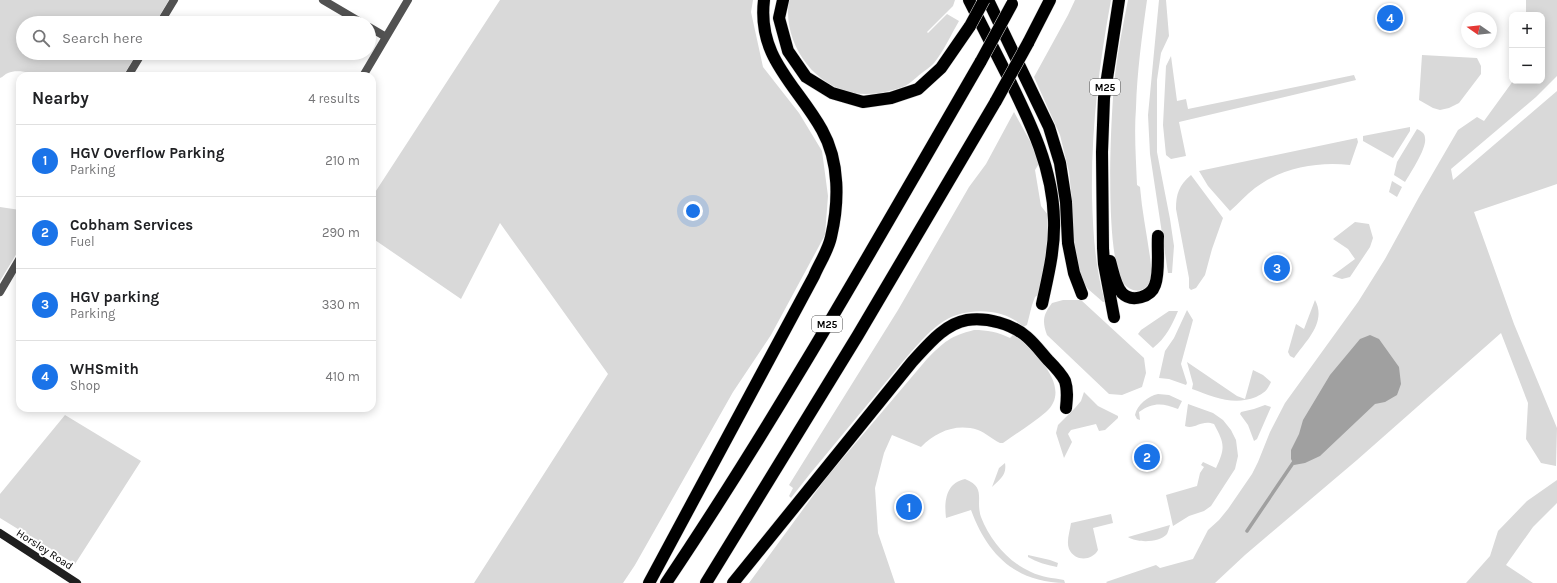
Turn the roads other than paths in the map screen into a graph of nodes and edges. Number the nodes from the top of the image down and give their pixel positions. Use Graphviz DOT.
graph roads {
  1 [pos="174,0"];
  2 [pos="323,0"];
  3 [pos="408,0"];
  4 [pos="764,0"];
  5 [pos="783,0"];
  6 [pos="969,0"];
  7 [pos="984,0"];
  8 [pos="988,0"];
  9 [pos="1050,0"];
  10 [pos="1119,0"];
  11 [pos="1013,2"];
  12 [pos="164,16"];
  13 [pos="350,16"];
  14 [pos="376,31"];
  15 [pos="386,37"];
  16 [pos="376,54"];
  17 [pos="138,60"];
  18 [pos="372,60"];
  19 [pos="130,72"];
  20 [pos="365,72"];
  21 [pos="1103,229"];
  22 [pos="1158,236"];
  23 [pos="16,265"];
  24 [pos="0,292"];
  25 [pos="1082,294"];
  26 [pos="1042,304"];
  27 [pos="1114,317"];
  28 [pos="1066,408"];
  29 [pos="0,533"];
  30 [pos="78,583"];
  31 [pos="649,583"];
  32 [pos="666,583"];
  33 [pos="706,583"];
  34 [pos="733,583"];
  1 -- 12 [label="street"];
  2 -- 13 [label="street"];
  3 -- 15 [label="street"];
  4 -- 31 [label="highway"];
  5 -- 7 [label="highway, bridge"];
  6 -- 26 [label="highway"];
  8 -- 25 [label="highway"];
  9 -- 33 [label="highway, M25, bridge"];
  10 -- 21 [label="highway, M25"];
  11 -- 32 [label="highway, M25, bridge"];
  14 -- 15 [label="street"];
  15 -- 16 [label="street"];
  17 -- 19 [label="street"];
  18 -- 20 [label="street"];
  21 -- 22 [label="highway, M25"];
  21 -- 27 [label="highway, M25"];
  23 -- 24 [label="street"];
  28 -- 34 [label="highway"];
  29 -- 30 [label="street, Horsley Road"];
}
